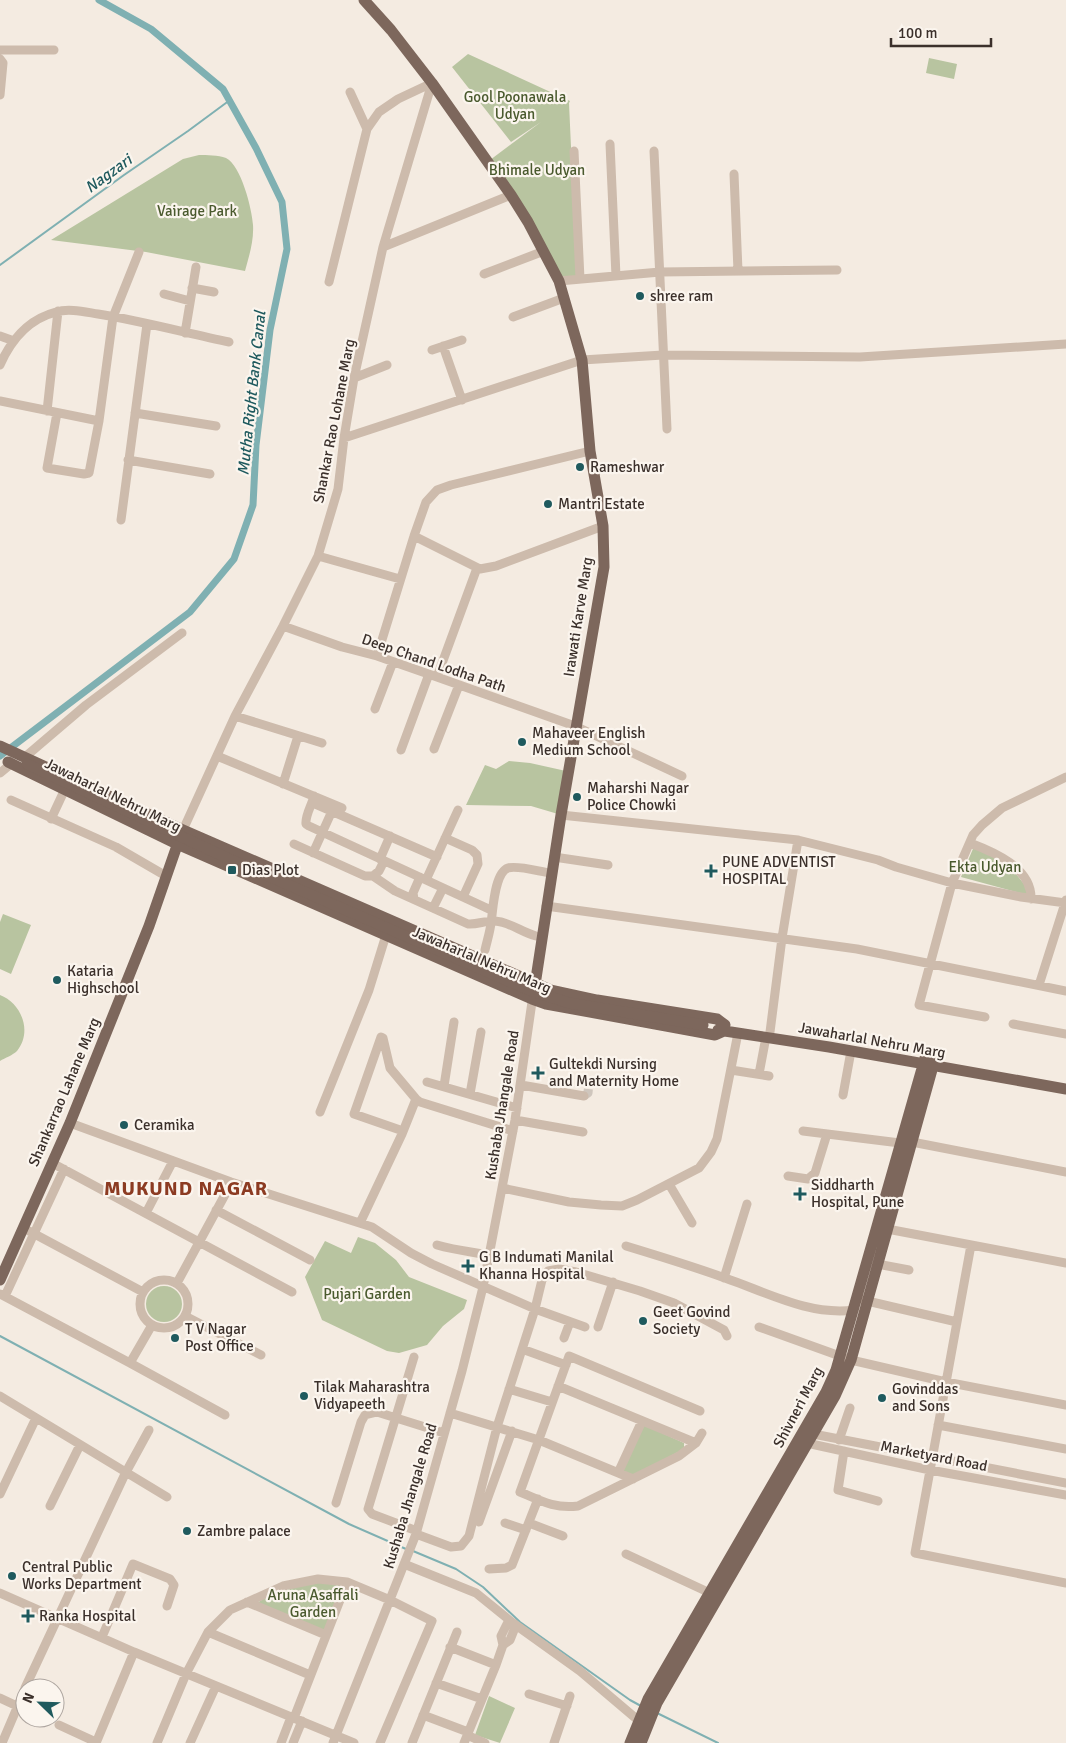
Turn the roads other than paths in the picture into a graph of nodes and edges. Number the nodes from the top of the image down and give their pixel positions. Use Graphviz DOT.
graph roads {
  1 [pos="364,0"];
  2 [pos="0,50"];
  3 [pos="54,50"];
  4 [pos="0,59"];
  5 [pos="432,83"];
  6 [pos="350,92"];
  7 [pos="0,95"];
  8 [pos="367,129"];
  9 [pos="610,144"];
  10 [pos="574,151"];
  11 [pos="654,151"];
  12 [pos="734,174"];
  13 [pos="511,195"];
  14 [pos="383,247"];
  15 [pos="544,251"];
  16 [pos="139,252"];
  17 [pos="196,267"];
  18 [pos="837,270"];
  19 [pos="738,271"];
  20 [pos="660,272"];
  21 [pos="484,274"];
  22 [pos="616,276"];
  23 [pos="580,279"];
  24 [pos="559,281"];
  25 [pos="329,282"];
  26 [pos="192,288"];
  27 [pos="214,292"];
  28 [pos="164,294"];
  29 [pos="564,298"];
  30 [pos="190,301"];
  31 [pos="58,311"];
  32 [pos="113,317"];
  33 [pos="513,317"];
  34 [pos="147,324"];
  35 [pos="185,333"];
  36 [pos="0,336"];
  37 [pos="14,340"];
  38 [pos="462,340"];
  39 [pos="229,342"];
  40 [pos="1066,344"];
  41 [pos="443,346"];
  42 [pos="432,350"];
  43 [pos="663,355"];
  44 [pos="582,360"];
  45 [pos="0,365"];
  46 [pos="387,365"];
  47 [pos="354,378"];
  48 [pos="462,400"];
  49 [pos="0,401"];
  50 [pos="52,412"];
  51 [pos="135,413"];
  52 [pos="99,421"];
  53 [pos="216,426"];
  54 [pos="667,429"];
  55 [pos="344,438"];
  56 [pos="590,451"];
  57 [pos="128,460"];
  58 [pos="210,474"];
  59 [pos="121,520"];
  60 [pos="603,526"];
  61 [pos="414,536"];
  62 [pos="318,556"];
  63 [pos="477,568"];
  64 [pos="400,579"];
  65 [pos="283,626"];
  66 [pos="182,633"];
  67 [pos="376,656"];
  68 [pos="394,662"];
  69 [pos="433,676"];
  70 [pos="459,685"];
  71 [pos="375,709"];
  72 [pos="235,716"];
  73 [pos="576,726"];
  74 [pos="298,736"];
  75 [pos="322,743"];
  76 [pos="0,746"];
  77 [pos="434,749"];
  78 [pos="401,750"];
  79 [pos="217,756"];
  80 [pos="14,760"];
  81 [pos="0,773"];
  82 [pos="682,776"];
  83 [pos="1066,777"];
  84 [pos="283,784"];
  85 [pos="65,789"];
  86 [pos="313,799"];
  87 [pos="12,800"];
  88 [pos="342,808"];
  89 [pos="458,810"];
  90 [pos="332,811"];
  91 [pos="561,815"];
  92 [pos="52,819"];
  93 [pos="183,830"];
  94 [pos="321,832"];
  95 [pos="390,836"];
  96 [pos="445,838"];
  97 [pos="798,840"];
  98 [pos="970,843"];
  99 [pos="177,844"];
  100 [pos="294,844"];
  101 [pos="313,853"];
  102 [pos="437,857"];
  103 [pos="554,858"];
  104 [pos="382,860"];
  105 [pos="608,865"];
  106 [pos="551,873"];
  107 [pos="166,876"];
  108 [pos="373,876"];
  109 [pos="423,879"];
  110 [pos="952,883"];
  111 [pos="443,888"];
  112 [pos="463,897"];
  113 [pos="414,899"];
  114 [pos="1031,899"];
  115 [pos="1066,902"];
  116 [pos="546,906"];
  117 [pos="433,908"];
  118 [pos="491,910"];
  119 [pos="492,920"];
  120 [pos="386,935"];
  121 [pos="536,936"];
  122 [pos="782,938"];
  123 [pos="486,950"];
  124 [pos="930,965"];
  125 [pos="536,985"];
  126 [pos="1040,986"];
  127 [pos="1066,991"];
  128 [pos="532,999"];
  129 [pos="985,1017"];
  130 [pos="454,1022"];
  131 [pos="1014,1024"];
  132 [pos="724,1028"];
  133 [pos="481,1032"];
  134 [pos="738,1033"];
  135 [pos="768,1034"];
  136 [pos="1066,1034"];
  137 [pos="851,1051"];
  138 [pos="929,1062"];
  139 [pos="731,1070"];
  140 [pos="759,1074"];
  141 [pos="769,1076"];
  142 [pos="427,1082"];
  143 [pos="1066,1082"];
  144 [pos="521,1085"];
  145 [pos="444,1086"];
  146 [pos="1066,1089"];
  147 [pos="470,1094"];
  148 [pos="843,1095"];
  149 [pos="584,1096"];
  150 [pos="416,1099"];
  151 [pos="517,1108"];
  152 [pos="320,1112"];
  153 [pos="515,1120"];
  154 [pos="70,1123"];
  155 [pos="403,1131"];
  156 [pos="513,1131"];
  157 [pos="583,1132"];
  158 [pos="803,1132"];
  159 [pos="827,1134"];
  160 [pos="912,1142"];
  161 [pos="900,1144"];
  162 [pos="173,1162"];
  163 [pos="52,1163"];
  164 [pos="64,1169"];
  165 [pos="1066,1172"];
  166 [pos="788,1176"];
  167 [pos="669,1184"];
  168 [pos="502,1188"];
  169 [pos="226,1191"];
  170 [pos="747,1204"];
  171 [pos="216,1210"];
  172 [pos="146,1213"];
  173 [pos="360,1223"];
  174 [pos="692,1223"];
  175 [pos="22,1228"];
  176 [pos="882,1228"];
  177 [pos="34,1234"];
  178 [pos="199,1242"];
  179 [pos="437,1245"];
  180 [pos="626,1246"];
  181 [pos="972,1246"];
  182 [pos="489,1256"];
  183 [pos="310,1260"];
  184 [pos="1066,1262"];
  185 [pos="877,1264"];
  186 [pos="909,1270"];
  187 [pos="724,1278"];
  188 [pos="0,1280"];
  189 [pos="613,1282"];
  190 [pos="176,1283"];
  191 [pos="483,1287"];
  192 [pos="143,1292"];
  193 [pos="292,1292"];
  194 [pos="2,1295"];
  195 [pos="859,1303"];
  196 [pos="535,1309"];
  197 [pos="185,1316"];
  198 [pos="570,1322"];
  199 [pos="957,1322"];
  200 [pos="152,1325"];
  201 [pos="585,1327"];
  202 [pos="598,1327"];
  203 [pos="759,1327"];
  204 [pos="727,1336"];
  205 [pos="564,1338"];
  206 [pos="522,1349"];
  207 [pos="261,1355"];
  208 [pos="414,1357"];
  209 [pos="845,1359"];
  210 [pos="130,1363"];
  211 [pos="566,1365"];
  212 [pos="946,1382"];
  213 [pos="558,1386"];
  214 [pos="509,1389"];
  215 [pos="0,1396"];
  216 [pos="552,1402"];
  217 [pos="1066,1405"];
  218 [pos="850,1408"];
  219 [pos="700,1410"];
  220 [pos="450,1413"];
  221 [pos="225,1415"];
  222 [pos="36,1418"];
  223 [pos="396,1418"];
  224 [pos="642,1421"];
  225 [pos="938,1425"];
  226 [pos="497,1427"];
  227 [pos="149,1430"];
  228 [pos="512,1431"];
  229 [pos="444,1433"];
  230 [pos="702,1433"];
  231 [pos="805,1438"];
  232 [pos="539,1440"];
  233 [pos="839,1440"];
  234 [pos="696,1443"];
  235 [pos="80,1445"];
  236 [pos="1066,1449"];
  237 [pos="844,1451"];
  238 [pos="932,1458"];
  239 [pos="930,1470"];
  240 [pos="618,1473"];
  241 [pos="125,1474"];
  242 [pos="633,1479"];
  243 [pos="1066,1483"];
  244 [pos="0,1494"];
  245 [pos="1066,1495"];
  246 [pos="167,1497"];
  247 [pos="538,1499"];
  248 [pos="878,1501"];
  249 [pos="336,1503"];
  250 [pos="50,1506"];
  251 [pos="479,1522"];
  252 [pos="506,1523"];
  253 [pos="527,1526"];
  254 [pos="415,1535"];
  255 [pos="563,1536"];
  256 [pos="626,1554"];
  257 [pos="406,1561"];
  258 [pos="489,1569"];
  259 [pos="346,1582"];
  260 [pos="1066,1584"];
  261 [pos="0,1593"];
  262 [pos="710,1593"];
  263 [pos="390,1600"];
  264 [pos="247,1602"];
  265 [pos="167,1606"];
  266 [pos="57,1617"];
  267 [pos="512,1622"];
  268 [pos="208,1632"];
  269 [pos="457,1632"];
  270 [pos="326,1634"];
  271 [pos="102,1637"];
  272 [pos="450,1647"];
  273 [pos="134,1652"];
  274 [pos="496,1665"];
  275 [pos="186,1674"];
  276 [pos="310,1674"];
  277 [pos="30,1678"];
  278 [pos="436,1683"];
  279 [pos="216,1686"];
  280 [pos="529,1694"];
  281 [pos="570,1696"];
  282 [pos="0,1698"];
  283 [pos="482,1700"];
  284 [pos="653,1701"];
  285 [pos="15,1705"];
  286 [pos="567,1706"];
  287 [pos="15,1711"];
  288 [pos="424,1715"];
  289 [pos="296,1719"];
  290 [pos="644,1719"];
  291 [pos="65,1728"];
  292 [pos="466,1737"];
  293 [pos="334,1739"];
  294 [pos="2,1743"];
  295 [pos="96,1743"];
  296 [pos="157,1743"];
  297 [pos="190,1743"];
  298 [pos="281,1743"];
  299 [pos="293,1743"];
  300 [pos="354,1743"];
  301 [pos="380,1743"];
  302 [pos="412,1743"];
  303 [pos="485,1743"];
  304 [pos="554,1743"];
  305 [pos="630,1743"];
  306 [pos="641,1743"];
  1 -- 5 [label="main road, Irawati Karve Marg"];
  2 -- 3 [label="street"];
  4 -- 7 [label="street"];
  5 -- 8 [label="street"];
  5 -- 13 [label="main road, Irawati Karve Marg"];
  5 -- 14 [label="street, Shankar Rao Lohane Marg"];
  6 -- 8 [label="street"];
  8 -- 25 [label="street"];
  9 -- 22 [label="street"];
  10 -- 23 [label="street"];
  11 -- 20 [label="street"];
  12 -- 19 [label="street"];
  13 -- 14 [label="street"];
  13 -- 15 [label="main road, Irawati Karve Marg"];
  14 -- 47 [label="street, Shankar Rao Lohane Marg"];
  15 -- 21 [label="street"];
  15 -- 24 [label="main road, Irawati Karve Marg"];
  16 -- 32 [label="street"];
  17 -- 26 [label="street"];
  18 -- 19 [label="street"];
  19 -- 20 [label="street"];
  20 -- 22 [label="street"];
  20 -- 43 [label="street"];
  22 -- 23 [label="street"];
  23 -- 24 [label="street"];
  24 -- 29 [label="main road, Irawati Karve Marg"];
  26 -- 27 [label="street"];
  26 -- 30 [label="street"];
  28 -- 30 [label="street"];
  29 -- 33 [label="street"];
  29 -- 44 [label="main road, Irawati Karve Marg"];
  30 -- 35 [label="street"];
  31 -- 32 [label="street"];
  31 -- 37 [label="street"];
  31 -- 50 [label="street"];
  32 -- 34 [label="street"];
  32 -- 52 [label="street"];
  34 -- 35 [label="street"];
  34 -- 51 [label="street"];
  35 -- 39 [label="street"];
  36 -- 37 [label="street"];
  37 -- 45 [label="street"];
  38 -- 41 [label="street"];
  40 -- 43 [label="street"];
  41 -- 42 [label="street"];
  41 -- 48 [label="street"];
  43 -- 44 [label="street"];
  43 -- 54 [label="street"];
  44 -- 48 [label="street"];
  44 -- 56 [label="main road, Irawati Karve Marg"];
  46 -- 47 [label="street"];
  47 -- 55 [label="street, Shankar Rao Lohane Marg"];
  48 -- 55 [label="street"];
  49 -- 50 [label="street"];
  50 -- 52 [label="street"];
  50 -- 52 [label="street"];
  51 -- 53 [label="street"];
  51 -- 57 [label="street"];
  55 -- 62 [label="street, Shankar Rao Lohane Marg"];
  56 -- 60 [label="main road, Irawati Karve Marg"];
  56 -- 61 [label="street"];
  57 -- 58 [label="street"];
  57 -- 59 [label="street"];
  60 -- 63 [label="street"];
  60 -- 73 [label="main road, Irawati Karve Marg"];
  61 -- 63 [label="street"];
  61 -- 64 [label="street"];
  62 -- 64 [label="street"];
  62 -- 65 [label="street, Shankar Rao Lohane Marg"];
  63 -- 69 [label="street"];
  64 -- 67 [label="street"];
  65 -- 67 [label="street, Deep Chand Lodha Path"];
  65 -- 72 [label="street, Shankar Rao Lohane Marg"];
  66 -- 80 [label="street"];
  67 -- 68 [label="street, Deep Chand Lodha Path"];
  68 -- 69 [label="street, Deep Chand Lodha Path"];
  68 -- 71 [label="street"];
  69 -- 70 [label="street, Deep Chand Lodha Path"];
  69 -- 78 [label="street"];
  70 -- 73 [label="street, Deep Chand Lodha Path"];
  70 -- 77 [label="street"];
  72 -- 74 [label="street"];
  72 -- 79 [label="street, Shankar Rao Lohane Marg"];
  73 -- 82 [label="street, Deep Chand Lodha Path"];
  73 -- 91 [label="main road, Irawati Karve Marg"];
  74 -- 75 [label="street"];
  74 -- 84 [label="street"];
  76 -- 80 [label="main road"];
  79 -- 84 [label="street"];
  79 -- 93 [label="street, Shankar Rao Lohane Marg"];
  80 -- 81 [label="street"];
  80 -- 85 [label="main road, Jawaharlal Nehru Marg"];
  80 -- 93 [label="main road, Jawaharlal Nehru Marg"];
  80 -- 132 [label="main road, bridge"];
  83 -- 98 [label="street"];
  84 -- 86 [label="street"];
  85 -- 92 [label="street"];
  85 -- 99 [label="main road, Jawaharlal Nehru Marg"];
  86 -- 88 [label="street"];
  86 -- 90 [label="street"];
  86 -- 94 [label="street"];
  87 -- 92 [label="street"];
  89 -- 96 [label="street"];
  90 -- 94 [label="street"];
  90 -- 95 [label="street"];
  91 -- 97 [label="street"];
  91 -- 103 [label="main road, Irawati Karve Marg"];
  92 -- 107 [label="street"];
  93 -- 99 [label="main road, Shankarrao Lahane Marg"];
  93 -- 125 [label="main road, Jawaharlal Nehru Marg"];
  94 -- 101 [label="street"];
  94 -- 104 [label="street"];
  95 -- 102 [label="street"];
  95 -- 104 [label="street"];
  96 -- 102 [label="street"];
  96 -- 112 [label="street"];
  97 -- 110 [label="street"];
  97 -- 122 [label="street"];
  98 -- 110 [label="street"];
  98 -- 114 [label="street"];
  99 -- 107 [label="main road, Shankarrao Lahane Marg"];
  99 -- 120 [label="main road, Jawaharlal Nehru Marg"];
  100 -- 101 [label="street"];
  101 -- 108 [label="street"];
  102 -- 109 [label="street"];
  103 -- 105 [label="street"];
  103 -- 106 [label="main road, Irawati Karve Marg"];
  104 -- 108 [label="street"];
  104 -- 109 [label="street"];
  106 -- 116 [label="main road, Irawati Karve Marg"];
  106 -- 118 [label="street"];
  107 -- 154 [label="main road, Shankarrao Lahane Marg"];
  108 -- 113 [label="street"];
  109 -- 111 [label="street"];
  109 -- 113 [label="street"];
  110 -- 114 [label="street"];
  110 -- 124 [label="street"];
  111 -- 112 [label="street"];
  111 -- 117 [label="street"];
  112 -- 118 [label="street"];
  113 -- 117 [label="street"];
  114 -- 115 [label="street"];
  115 -- 126 [label="street"];
  116 -- 122 [label="street"];
  116 -- 125 [label="main road, Irawati Karve Marg"];
  117 -- 119 [label="street"];
  118 -- 119 [label="street"];
  119 -- 121 [label="street"];
  119 -- 123 [label="street"];
  120 -- 128 [label="main road, Jawaharlal Nehru Marg"];
  120 -- 152 [label="street"];
  122 -- 124 [label="street"];
  122 -- 135 [label="street"];
  124 -- 126 [label="street"];
  124 -- 129 [label="street"];
  125 -- 128 [label="street, Kushaba Jhangale Road"];
  125 -- 132 [label="main road, Jawaharlal Nehru Marg"];
  126 -- 127 [label="street"];
  128 -- 132 [label="main road, Jawaharlal Nehru Marg"];
  128 -- 144 [label="street, Kushaba Jhangale Road"];
  130 -- 145 [label="street"];
  131 -- 136 [label="street"];
  132 -- 134 [label="main road, Jawaharlal Nehru Marg"];
  132 -- 135 [label="main road, Jawaharlal Nehru Marg"];
  133 -- 147 [label="street"];
  134 -- 135 [label="main road, Jawaharlal Nehru Marg"];
  134 -- 139 [label="street"];
  135 -- 137 [label="main road, Jawaharlal Nehru Marg"];
  135 -- 138 [label="main road, Jawaharlal Nehru Marg"];
  135 -- 140 [label="street"];
  137 -- 138 [label="main road, Jawaharlal Nehru Marg"];
  137 -- 148 [label="street"];
  138 -- 143 [label="main road, Jawaharlal Nehru Marg"];
  138 -- 146 [label="main road, Jawaharlal Nehru Marg"];
  138 -- 160 [label="main road, Shivneri Marg"];
  138 -- 161 [label="main road, Shivneri Marg"];
  139 -- 140 [label="street"];
  139 -- 167 [label="street"];
  140 -- 141 [label="street"];
  142 -- 145 [label="street"];
  144 -- 149 [label="street"];
  144 -- 151 [label="street, Kushaba Jhangale Road"];
  145 -- 147 [label="street"];
  147 -- 151 [label="street"];
  150 -- 155 [label="street"];
  150 -- 155 [label="street"];
  150 -- 156 [label="street"];
  151 -- 153 [label="street, Kushaba Jhangale Road"];
  153 -- 156 [label="street, Kushaba Jhangale Road"];
  153 -- 157 [label="street"];
  154 -- 162 [label="street"];
  154 -- 163 [label="main road, Shankarrao Lahane Marg"];
  155 -- 173 [label="street"];
  156 -- 168 [label="street, Kushaba Jhangale Road"];
  158 -- 159 [label="street"];
  159 -- 161 [label="street"];
  159 -- 166 [label="street"];
  160 -- 161 [label="street"];
  160 -- 165 [label="street"];
  160 -- 176 [label="main road, Shivneri Marg"];
  161 -- 176 [label="main road, Shivneri Marg"];
  162 -- 172 [label="street"];
  162 -- 173 [label="street"];
  163 -- 164 [label="street"];
  163 -- 175 [label="main road, Shankarrao Lahane Marg"];
  164 -- 172 [label="street"];
  164 -- 177 [label="street"];
  167 -- 168 [label="street"];
  167 -- 174 [label="street"];
  168 -- 182 [label="street, Kushaba Jhangale Road"];
  169 -- 171 [label="street"];
  170 -- 187 [label="street"];
  171 -- 178 [label="street"];
  171 -- 183 [label="street"];
  172 -- 178 [label="street"];
  173 -- 191 [label="street"];
  175 -- 177 [label="street"];
  175 -- 188 [label="main road, Shankarrao Lahane Marg"];
  176 -- 181 [label="street"];
  176 -- 185 [label="main road, Shivneri Marg"];
  176 -- 195 [label="main road, Shivneri Marg"];
  177 -- 192 [label="street"];
  177 -- 194 [label="street"];
  178 -- 190 [label="street"];
  178 -- 193 [label="street"];
  179 -- 182 [label="street"];
  180 -- 187 [label="street"];
  181 -- 184 [label="street"];
  181 -- 199 [label="street"];
  182 -- 191 [label="street, Kushaba Jhangale Road"];
  185 -- 186 [label="street"];
  185 -- 195 [label="main road, Shivneri Marg"];
  187 -- 195 [label="street"];
  189 -- 196 [label="street"];
  189 -- 202 [label="street"];
  189 -- 204 [label="street"];
  190 -- 192 [label="street"];
  190 -- 197 [label="street"];
  191 -- 196 [label="street"];
  191 -- 220 [label="street, Kushaba Jhangale Road"];
  192 -- 200 [label="street"];
  194 -- 210 [label="street"];
  195 -- 199 [label="street"];
  195 -- 209 [label="main road, Shivneri Marg"];
  196 -- 198 [label="street"];
  196 -- 206 [label="street"];
  197 -- 200 [label="street"];
  197 -- 207 [label="street"];
  198 -- 201 [label="street"];
  198 -- 205 [label="street"];
  199 -- 212 [label="street"];
  200 -- 210 [label="street"];
  203 -- 209 [label="street"];
  206 -- 211 [label="street"];
  206 -- 214 [label="street"];
  208 -- 223 [label="street"];
  209 -- 212 [label="street"];
  209 -- 231 [label="main road, Shivneri Marg"];
  210 -- 221 [label="street"];
  211 -- 213 [label="street"];
  211 -- 219 [label="street"];
  212 -- 217 [label="street"];
  212 -- 225 [label="street"];
  213 -- 216 [label="street"];
  213 -- 224 [label="street"];
  214 -- 216 [label="street"];
  214 -- 226 [label="street"];
  215 -- 222 [label="street"];
  216 -- 232 [label="street"];
  218 -- 233 [label="street"];
  220 -- 226 [label="street"];
  220 -- 229 [label="street, Kushaba Jhangale Road"];
  222 -- 235 [label="street"];
  222 -- 244 [label="street"];
  223 -- 229 [label="street"];
  223 -- 249 [label="street"];
  223 -- 254 [label="street"];
  224 -- 234 [label="street"];
  224 -- 240 [label="street"];
  225 -- 236 [label="street"];
  225 -- 238 [label="street"];
  226 -- 228 [label="street"];
  226 -- 254 [label="street"];
  227 -- 241 [label="street"];
  228 -- 232 [label="street"];
  228 -- 251 [label="street"];
  229 -- 254 [label="street, Kushaba Jhangale Road"];
  230 -- 234 [label="street"];
  231 -- 233 [label="street, Marketyard Road"];
  231 -- 237 [label="street, Marketyard Road"];
  231 -- 262 [label="main road, Shivneri Marg"];
  231 -- 284 [label="main road, Shivneri Marg"];
  232 -- 240 [label="street"];
  232 -- 247 [label="street"];
  233 -- 238 [label="street, Marketyard Road"];
  234 -- 242 [label="street"];
  235 -- 241 [label="street"];
  235 -- 250 [label="street"];
  237 -- 239 [label="street, Marketyard Road"];
  237 -- 248 [label="street"];
  238 -- 239 [label="street"];
  238 -- 243 [label="street, Marketyard Road"];
  239 -- 245 [label="street, Marketyard Road"];
  239 -- 260 [label="street"];
  240 -- 242 [label="street"];
  241 -- 246 [label="street"];
  241 -- 266 [label="street"];
  242 -- 247 [label="street"];
  247 -- 253 [label="street"];
  252 -- 253 [label="street"];
  253 -- 255 [label="street"];
  253 -- 258 [label="street"];
  254 -- 257 [label="street, Kushaba Jhangale Road"];
  256 -- 262 [label="street"];
  257 -- 263 [label="street, Kushaba Jhangale Road"];
  257 -- 267 [label="street"];
  259 -- 263 [label="street"];
  259 -- 264 [label="street"];
  259 -- 270 [label="street"];
  261 -- 266 [label="street"];
  262 -- 284 [label="main road, Shivneri Marg"];
  263 -- 293 [label="street, Kushaba Jhangale Road"];
  263 -- 301 [label="street"];
  264 -- 268 [label="street"];
  264 -- 270 [label="street"];
  265 -- 271 [label="street"];
  266 -- 271 [label="street"];
  266 -- 277 [label="street"];
  267 -- 274 [label="street"];
  267 -- 290 [label="street"];
  268 -- 275 [label="street"];
  268 -- 276 [label="street"];
  269 -- 272 [label="street"];
  270 -- 276 [label="street"];
  271 -- 273 [label="street"];
  272 -- 274 [label="street"];
  272 -- 278 [label="street"];
  273 -- 275 [label="street"];
  273 -- 295 [label="street"];
  274 -- 283 [label="street"];
  275 -- 279 [label="street"];
  275 -- 296 [label="street"];
  276 -- 289 [label="street"];
  278 -- 283 [label="street"];
  278 -- 288 [label="street"];
  279 -- 289 [label="street"];
  279 -- 297 [label="street"];
  280 -- 286 [label="street"];
  281 -- 286 [label="street"];
  282 -- 285 [label="street"];
  283 -- 292 [label="street"];
  284 -- 290 [label="main road, Shivneri Marg"];
  286 -- 304 [label="street"];
  287 -- 294 [label="street"];
  288 -- 292 [label="street"];
  288 -- 302 [label="street"];
  289 -- 293 [label="street"];
  289 -- 298 [label="street"];
  289 -- 299 [label="street"];
  290 -- 305 [label="main road, Shivneri Marg"];
  290 -- 306 [label="main road, Shivneri Marg"];
  291 -- 295 [label="street"];
  292 -- 303 [label="street"];
  293 -- 300 [label="street"];
}
